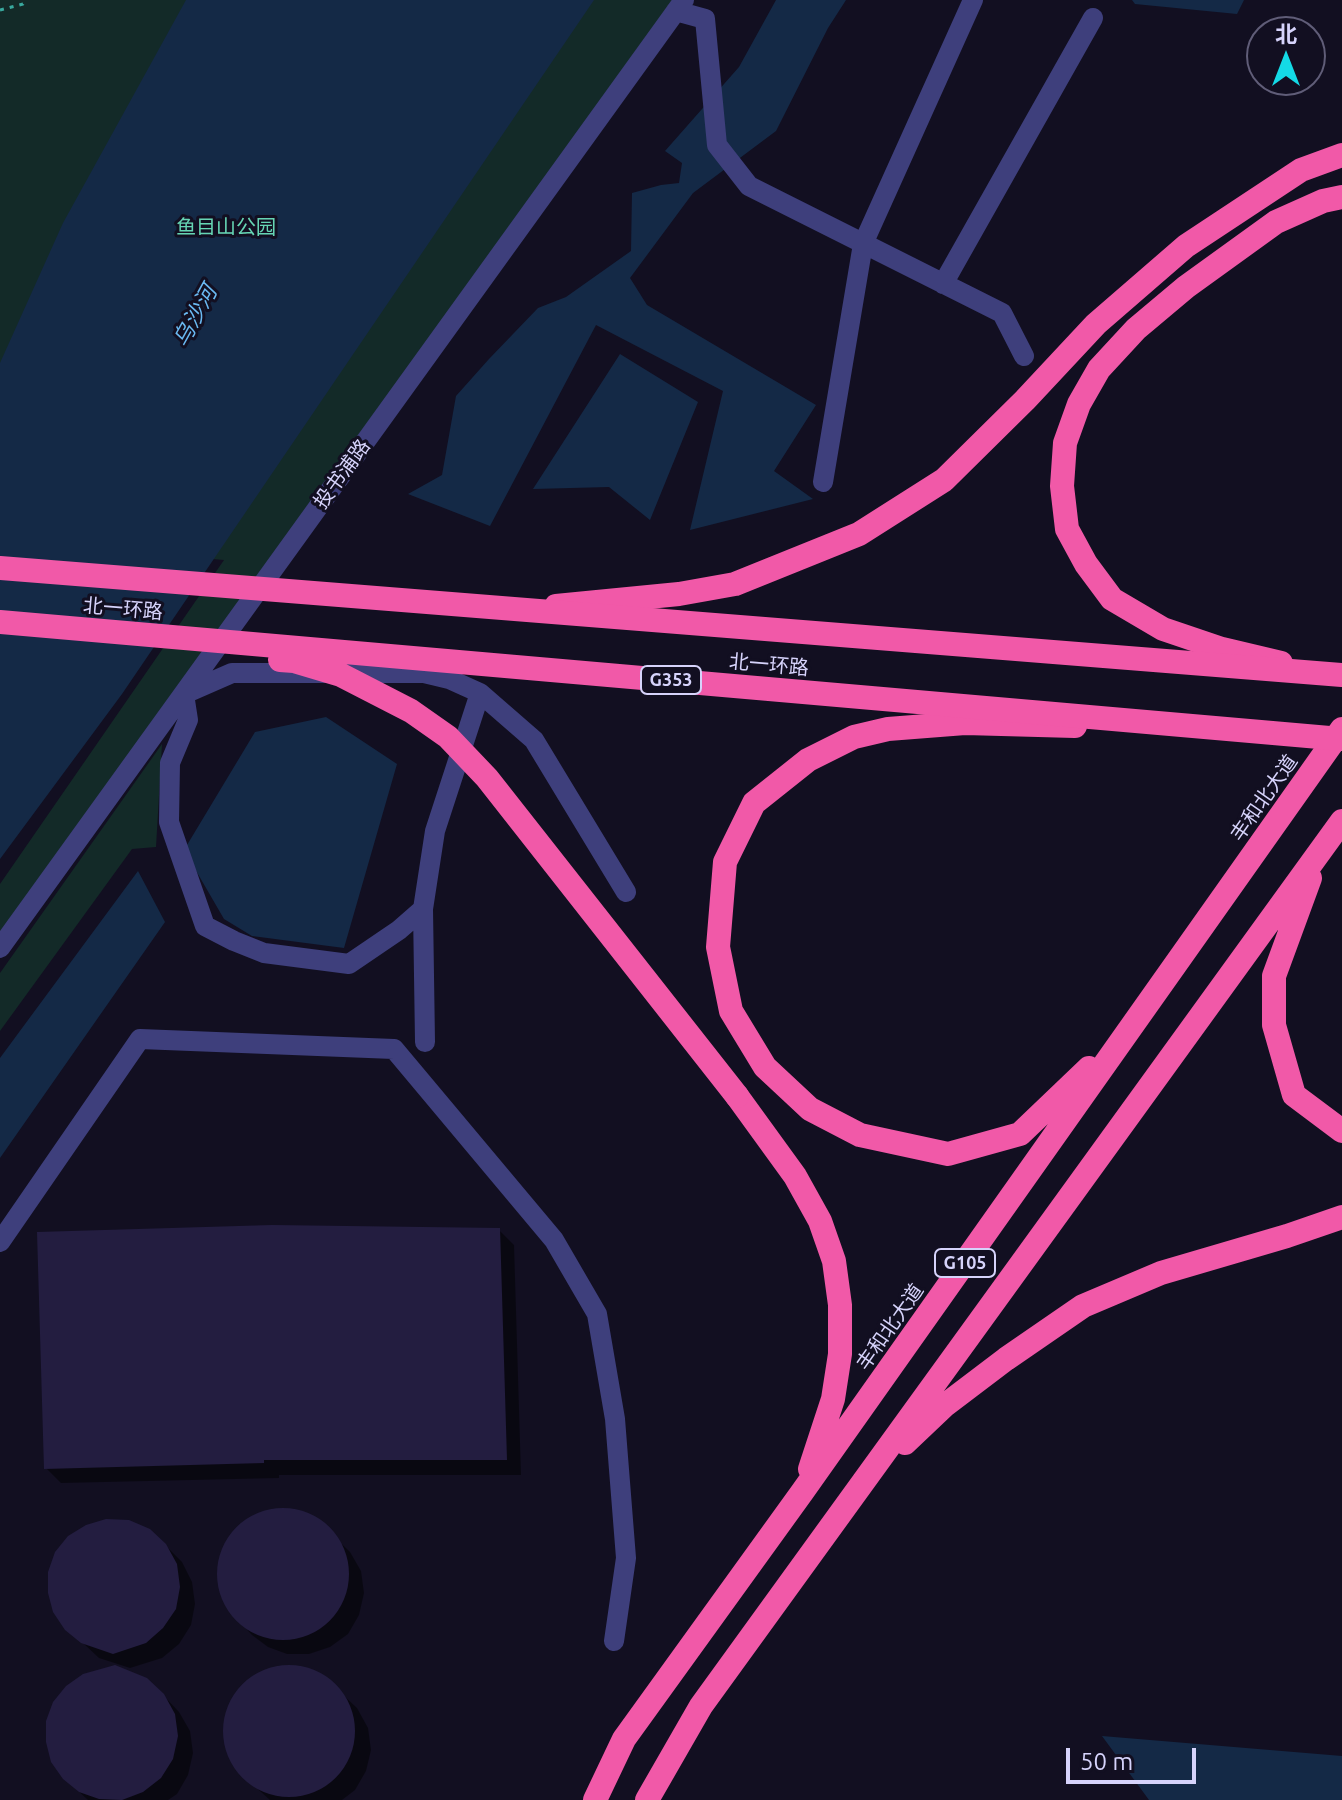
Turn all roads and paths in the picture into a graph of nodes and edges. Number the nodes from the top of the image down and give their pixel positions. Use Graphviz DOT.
graph roads {
  1 [pos="26,0"];
  2 [pos="973,0"];
  3 [pos="680,5"];
  4 [pos="0,10"];
  5 [pos="1093,18"];
  6 [pos="1342,155"];
  7 [pos="1342,197"];
  8 [pos="863,244"];
  9 [pos="943,284"];
  10 [pos="1024,356"];
  11 [pos="823,482"];
  12 [pos="0,568"];
  13 [pos="522,609"];
  14 [pos="0,622"];
  15 [pos="0,629"];
  16 [pos="1336,674"];
  17 [pos="480,693"];
  18 [pos="184,694"];
  19 [pos="1342,729"];
  20 [pos="1261,732"];
  21 [pos="1342,739"];
  22 [pos="1342,821"];
  23 [pos="1320,852"];
  24 [pos="626,892"];
  25 [pos="423,909"];
  26 [pos="0,948"];
  27 [pos="1128,1032"];
  28 [pos="425,1042"];
  29 [pos="1342,1131"];
  30 [pos="1342,1217"];
  31 [pos="0,1242"];
  32 [pos="860,1486"];
  33 [pos="803,1491"];
  34 [pos="614,1641"];
  35 [pos="595,1800"];
  36 [pos="647,1800"];
  1 -- 4 [label="path"];
  2 -- 8 [label="street"];
  3 -- 8 [label="street"];
  3 -- 18 [label="street, 投书浦路"];
  5 -- 9 [label="street"];
  6 -- 13 [label="highway, bridge"];
  7 -- 16 [label="highway, bridge"];
  8 -- 9 [label="street"];
  8 -- 11 [label="street"];
  9 -- 10 [label="street"];
  12 -- 13 [label="highway, 北一环路, bridge"];
  13 -- 16 [label="highway, 北一环路, bridge"];
  14 -- 20 [label="highway, 北一环路 / G353, bridge"];
  15 -- 33 [label="highway, bridge"];
  17 -- 18 [label="street"];
  17 -- 24 [label="street"];
  17 -- 25 [label="street"];
  18 -- 25 [label="street"];
  18 -- 26 [label="street, 投书浦路"];
  19 -- 27 [label="highway, 丰和北大道 / G105"];
  20 -- 21 [label="highway, 北一环路 / G353, bridge"];
  20 -- 27 [label="highway, bridge"];
  22 -- 23 [label="highway, G105"];
  23 -- 29 [label="highway"];
  23 -- 32 [label="highway, G105"];
  25 -- 28 [label="street"];
  27 -- 33 [label="highway, 丰和北大道 / G105"];
  30 -- 32 [label="highway"];
  31 -- 34 [label="street"];
  32 -- 36 [label="highway, G105"];
  33 -- 35 [label="highway, 丰和北大道 / G105"];
}
